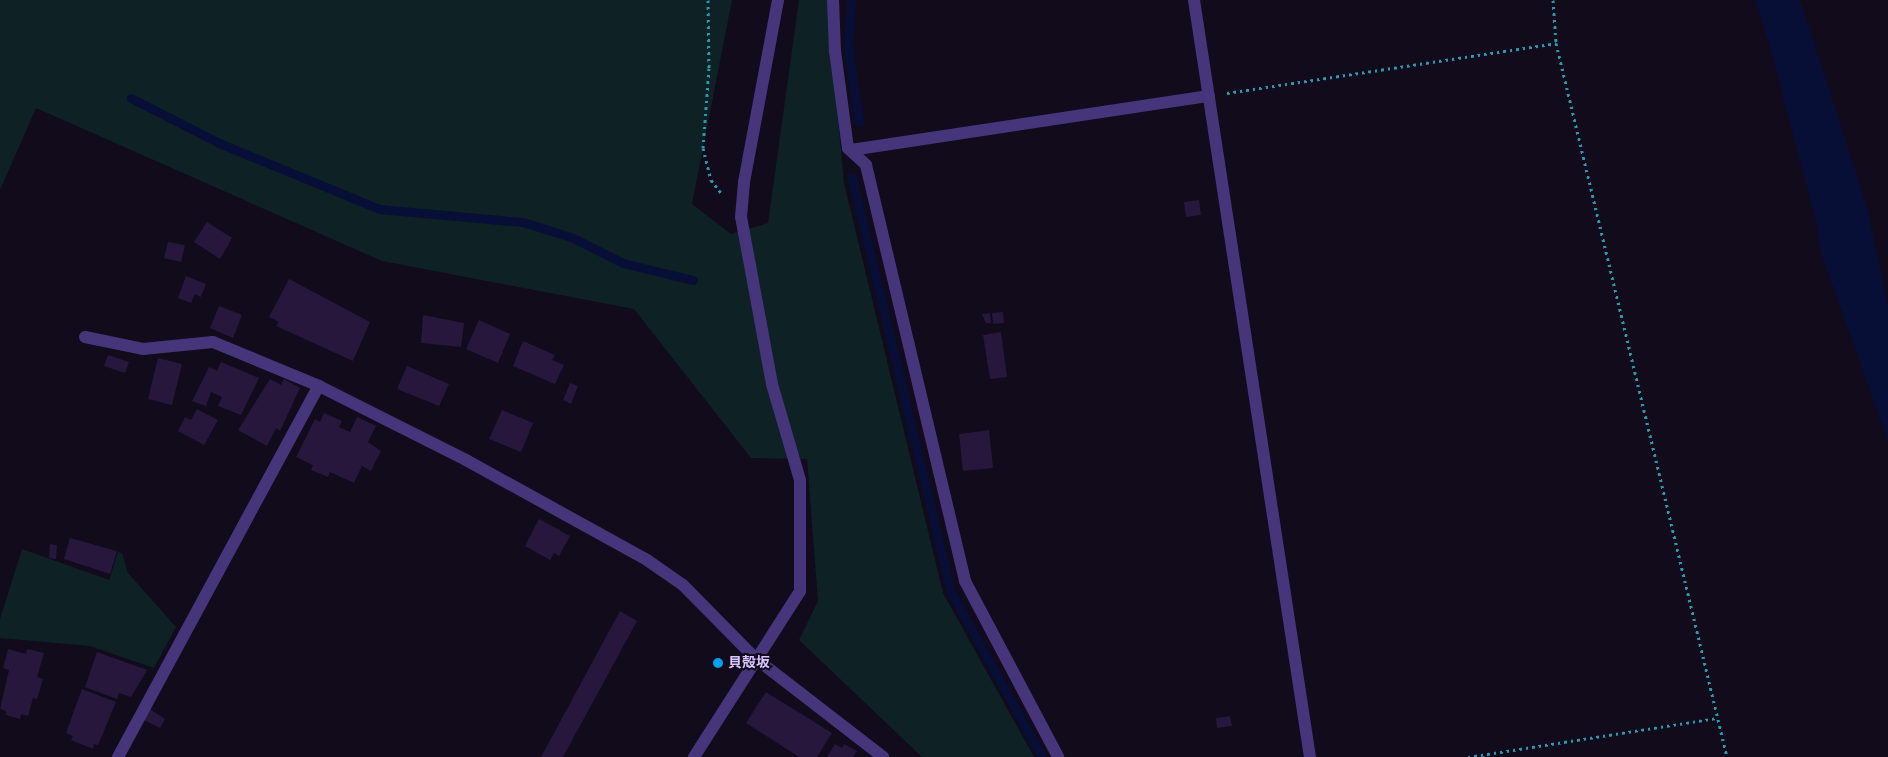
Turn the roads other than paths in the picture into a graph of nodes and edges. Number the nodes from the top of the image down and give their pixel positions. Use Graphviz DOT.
graph roads {
  1 [pos="778,0"];
  2 [pos="833,0"];
  3 [pos="1194,0"];
  4 [pos="1209,96"];
  5 [pos="851,150"];
  6 [pos="85,337"];
  7 [pos="319,386"];
  8 [pos="755,658"];
  9 [pos="118,757"];
  10 [pos="694,757"];
  11 [pos="883,757"];
  12 [pos="1058,757"];
  13 [pos="1310,757"];
  1 -- 8 [label="street"];
  2 -- 5 [label="street"];
  3 -- 4 [label="street"];
  4 -- 5 [label="street"];
  4 -- 13 [label="street"];
  5 -- 12 [label="street"];
  6 -- 7 [label="street"];
  7 -- 8 [label="street"];
  7 -- 9 [label="street"];
  8 -- 10 [label="street"];
  8 -- 11 [label="street"];
}
